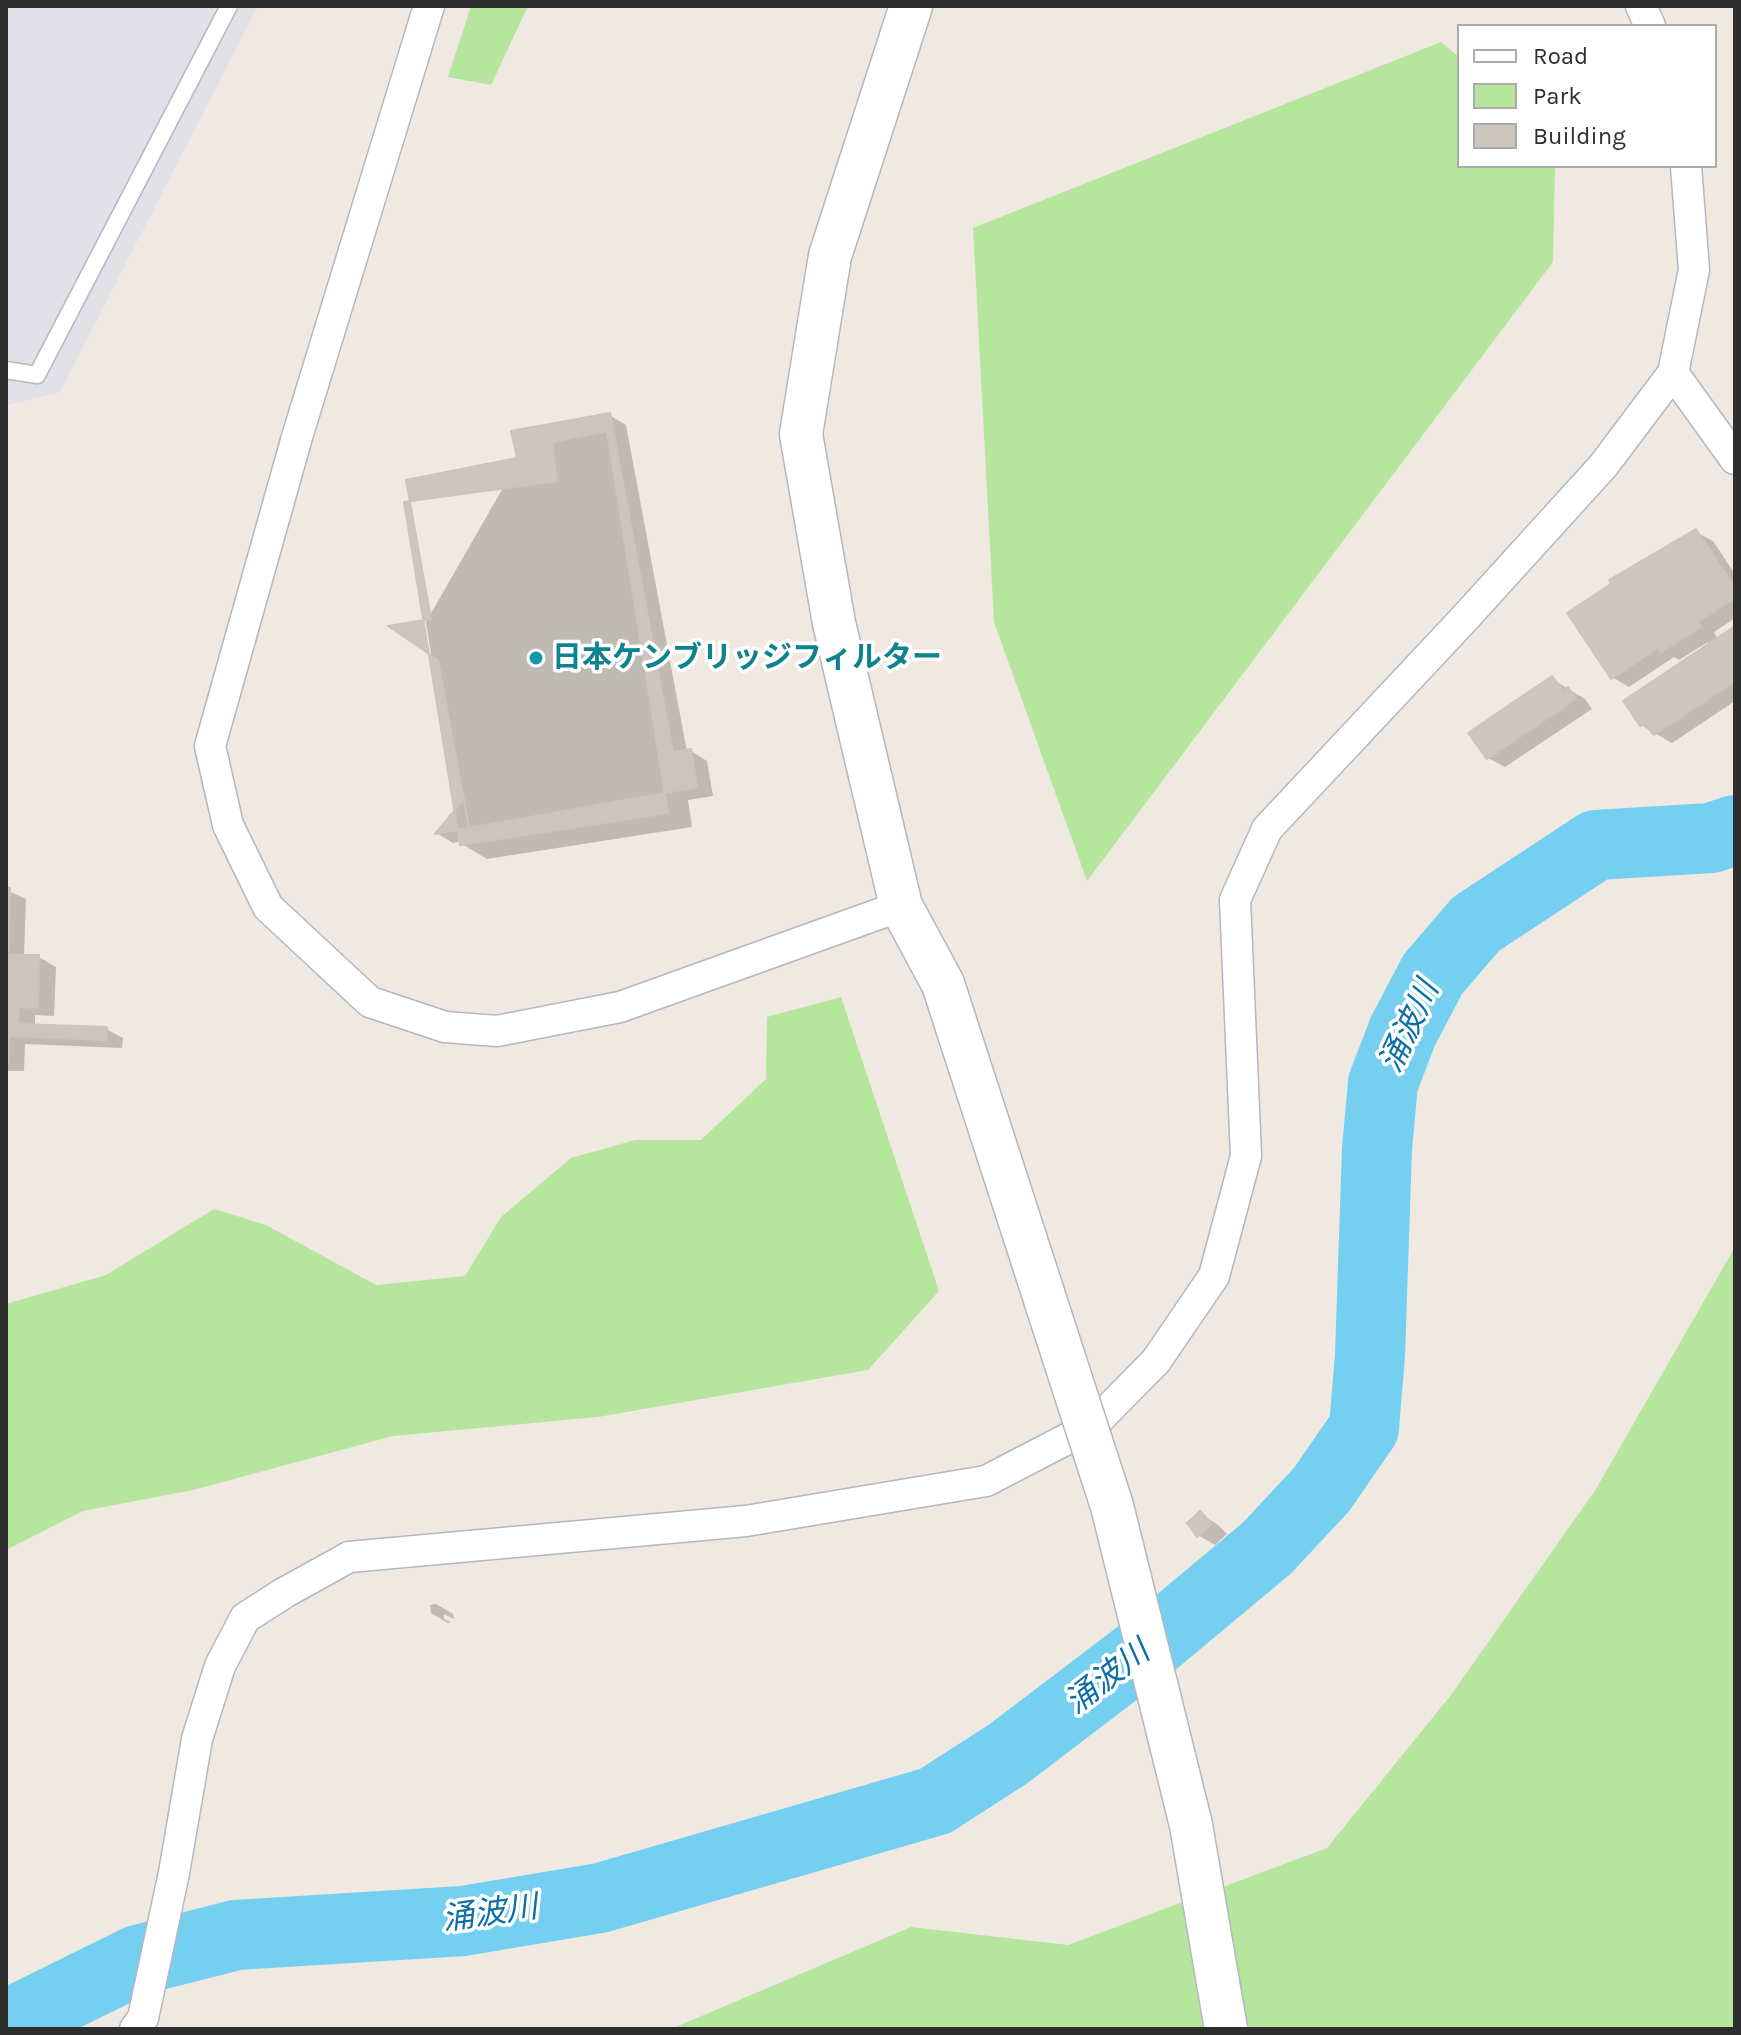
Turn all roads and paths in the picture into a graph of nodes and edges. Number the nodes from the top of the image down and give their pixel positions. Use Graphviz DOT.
graph roads {
  1 [pos="229,6"];
  2 [pos="429,6"];
  3 [pos="911,6"];
  4 [pos="1686,168"];
  5 [pos="6,370"];
  6 [pos="1673,373"];
  7 [pos="1735,459"];
  8 [pos="901,906"];
  9 [pos="139,2024"];
  10 [pos="1226,2029"];
  1 -- 5 [label="lane"];
  2 -- 8 [label="street"];
  3 -- 8 [label="street"];
  4 -- 6 [label="street"];
  6 -- 7 [label="street"];
  6 -- 9 [label="street"];
  8 -- 10 [label="street, bridge"];
}
